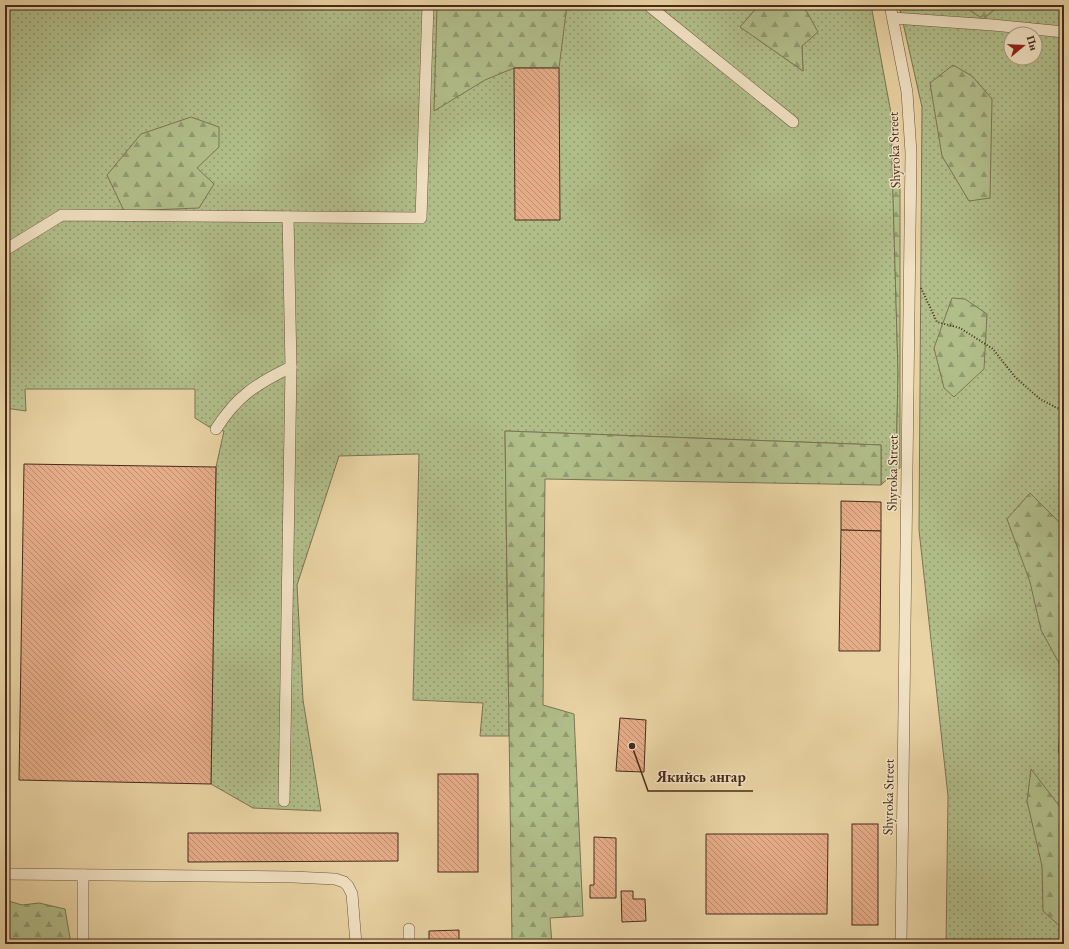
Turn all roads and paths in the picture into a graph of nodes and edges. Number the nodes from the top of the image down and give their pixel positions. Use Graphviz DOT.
graph roads {
  1 [pos="428,5"];
  2 [pos="648,5"];
  3 [pos="890,5"];
  4 [pos="894,18"];
  5 [pos="1064,32"];
  6 [pos="793,122"];
  7 [pos="288,217"];
  8 [pos="5,250"];
  9 [pos="920,287"];
  10 [pos="291,367"];
  11 [pos="1064,409"];
  12 [pos="216,429"];
  13 [pos="284,801"];
  14 [pos="5,874"];
  15 [pos="83,875"];
  16 [pos="409,928"];
  17 [pos="82,944"];
  18 [pos="356,944"];
  19 [pos="409,944"];
  20 [pos="901,944"];
  1 -- 7 [label="street"];
  2 -- 6 [label="street"];
  3 -- 4 [label="street, Shyroka Street"];
  4 -- 5 [label="street"];
  4 -- 20 [label="street, Shyroka Street"];
  7 -- 8 [label="street"];
  7 -- 10 [label="street"];
  9 -- 11 [label="path"];
  10 -- 12 [label="street"];
  10 -- 13 [label="street"];
  14 -- 15 [label="street"];
  15 -- 17 [label="street"];
  15 -- 18 [label="street"];
  16 -- 19 [label="street"];
}
